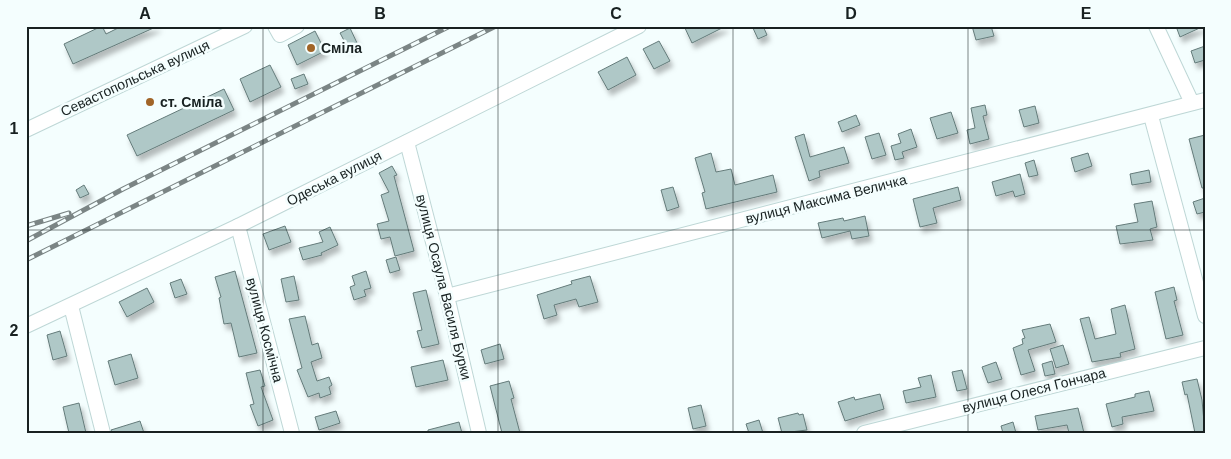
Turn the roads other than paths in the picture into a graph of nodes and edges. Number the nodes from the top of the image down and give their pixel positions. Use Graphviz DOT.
graph roads {
  1 [pos="245,26"];
  2 [pos="275,26"];
  3 [pos="297,26"];
  4 [pos="639,26"];
  5 [pos="1156,26"];
  6 [pos="1198,102"];
  7 [pos="1151,116"];
  8 [pos="26,130"];
  9 [pos="407,142"];
  10 [pos="238,226"];
  11 [pos="447,296"];
  12 [pos="71,306"];
  13 [pos="1205,316"];
  14 [pos="26,326"];
  15 [pos="1205,348"];
  16 [pos="102,433"];
  17 [pos="292,433"];
  18 [pos="479,433"];
  19 [pos="864,433"];
  1 -- 8 [label="street, Севастопольська вулиця"];
  2 -- 3 [label="street"];
  4 -- 9 [label="street, Одеська вулиця"];
  5 -- 6 [label="street"];
  6 -- 7 [label="street, вулиця Максима Величка"];
  7 -- 11 [label="street, вулиця Максима Величка"];
  7 -- 13 [label="street"];
  9 -- 10 [label="street, Одеська вулиця"];
  9 -- 11 [label="street, вулиця Осаула Василя Бурки"];
  10 -- 12 [label="street, Одеська вулиця"];
  10 -- 17 [label="street, вулиця Космічна"];
  11 -- 18 [label="street, вулиця Осаула Василя Бурки"];
  12 -- 14 [label="street, Одеська вулиця"];
  12 -- 16 [label="street"];
  15 -- 19 [label="street, вулиця Олеся Гончара"];
}
